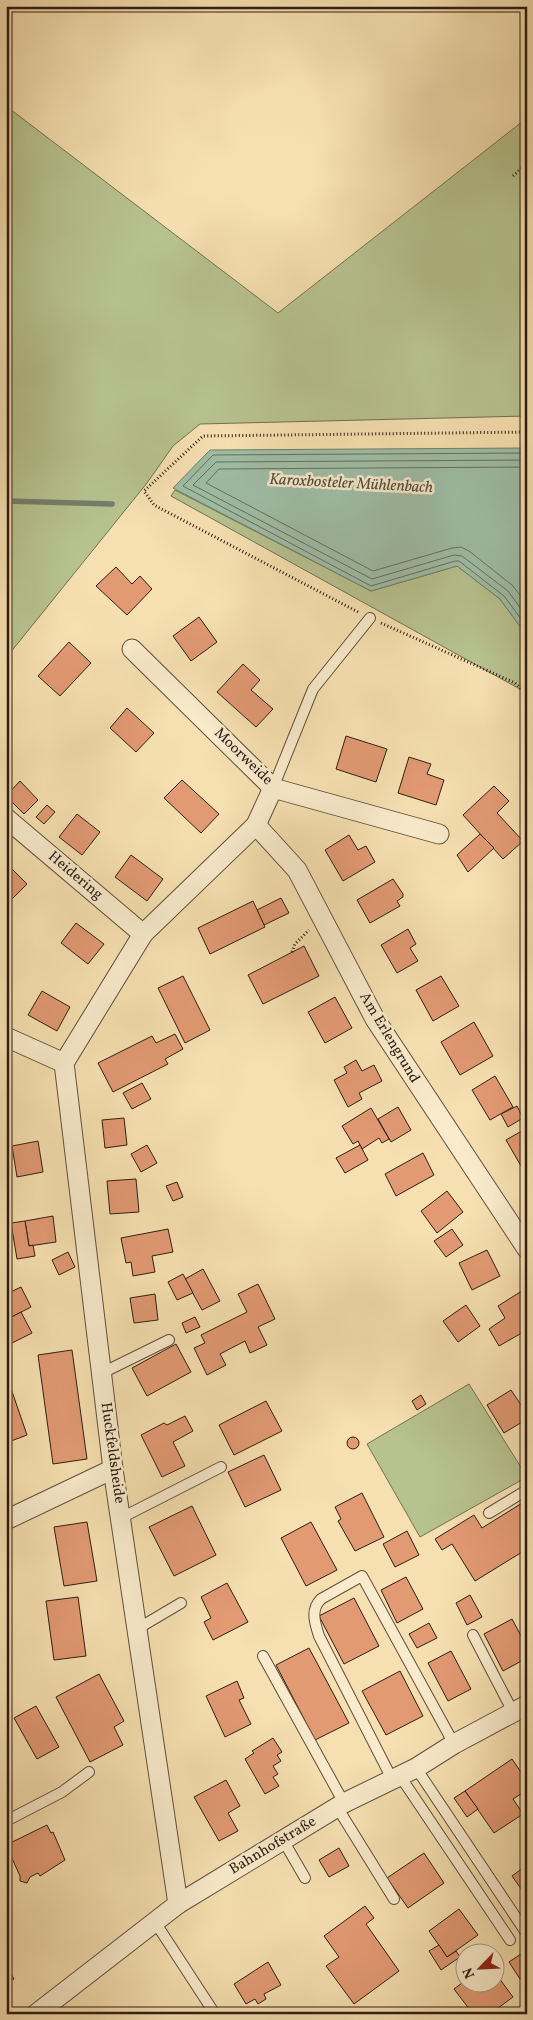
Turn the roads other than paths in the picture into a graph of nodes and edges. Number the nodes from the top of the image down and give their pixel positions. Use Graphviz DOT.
graph roads {
  1 [pos="370,618"];
  2 [pos="132,650"];
  3 [pos="273,788"];
  4 [pos="6,818"];
  5 [pos="256,826"];
  6 [pos="439,834"];
  7 [pos="143,934"];
  8 [pos="6,1037"];
  9 [pos="64,1063"];
  10 [pos="527,1249"];
  11 [pos="169,1340"];
  12 [pos="102,1373"];
  13 [pos="221,1467"];
  14 [pos="113,1469"];
  15 [pos="527,1490"];
  16 [pos="489,1513"];
  17 [pos="121,1518"];
  18 [pos="6,1520"];
  19 [pos="181,1603"];
  20 [pos="137,1629"];
  21 [pos="473,1635"];
  22 [pos="263,1656"];
  23 [pos="520,1708"];
  24 [pos="454,1744"];
  25 [pos="89,1772"];
  26 [pos="403,1774"];
  27 [pos="340,1805"];
  28 [pos="6,1821"];
  29 [pos="283,1840"];
  30 [pos="304,1878"];
  31 [pos="394,1899"];
  32 [pos="178,1904"];
  33 [pos="155,1922"];
  34 [pos="527,1934"];
  35 [pos="510,1940"];
  36 [pos="36,2014"];
  37 [pos="215,2014"];
  1 -- 3 [label="lane"];
  2 -- 3 [label="street, Moorweide"];
  3 -- 5 [label="street"];
  3 -- 6 [label="street, Moorweide"];
  4 -- 7 [label="street, Heidering"];
  5 -- 7 [label="street"];
  5 -- 10 [label="street, Am Erlengrund"];
  7 -- 9 [label="street"];
  8 -- 9 [label="street"];
  9 -- 12 [label="street, Huckfeldsheide"];
  11 -- 12 [label="lane"];
  12 -- 14 [label="street, Huckfeldsheide"];
  13 -- 17 [label="lane"];
  14 -- 17 [label="street, Huckfeldsheide"];
  14 -- 18 [label="street"];
  15 -- 16 [label="lane"];
  17 -- 20 [label="street, Huckfeldsheide"];
  19 -- 20 [label="lane"];
  20 -- 32 [label="street, Huckfeldsheide"];
  21 -- 23 [label="lane"];
  22 -- 27 [label="lane"];
  23 -- 24 [label="street, Bahnhofstraße"];
  24 -- 26 [label="street, Bahnhofstraße"];
  24 -- 26 [label="lane"];
  25 -- 28 [label="lane"];
  26 -- 27 [label="street, Bahnhofstraße"];
  26 -- 34 [label="lane"];
  26 -- 35 [label="lane"];
  27 -- 29 [label="street, Bahnhofstraße"];
  27 -- 31 [label="lane"];
  29 -- 30 [label="lane"];
  29 -- 32 [label="street, Bahnhofstraße"];
  32 -- 33 [label="street, Bahnhofstraße"];
  33 -- 36 [label="street, Bahnhofstraße"];
  33 -- 37 [label="lane"];
}
